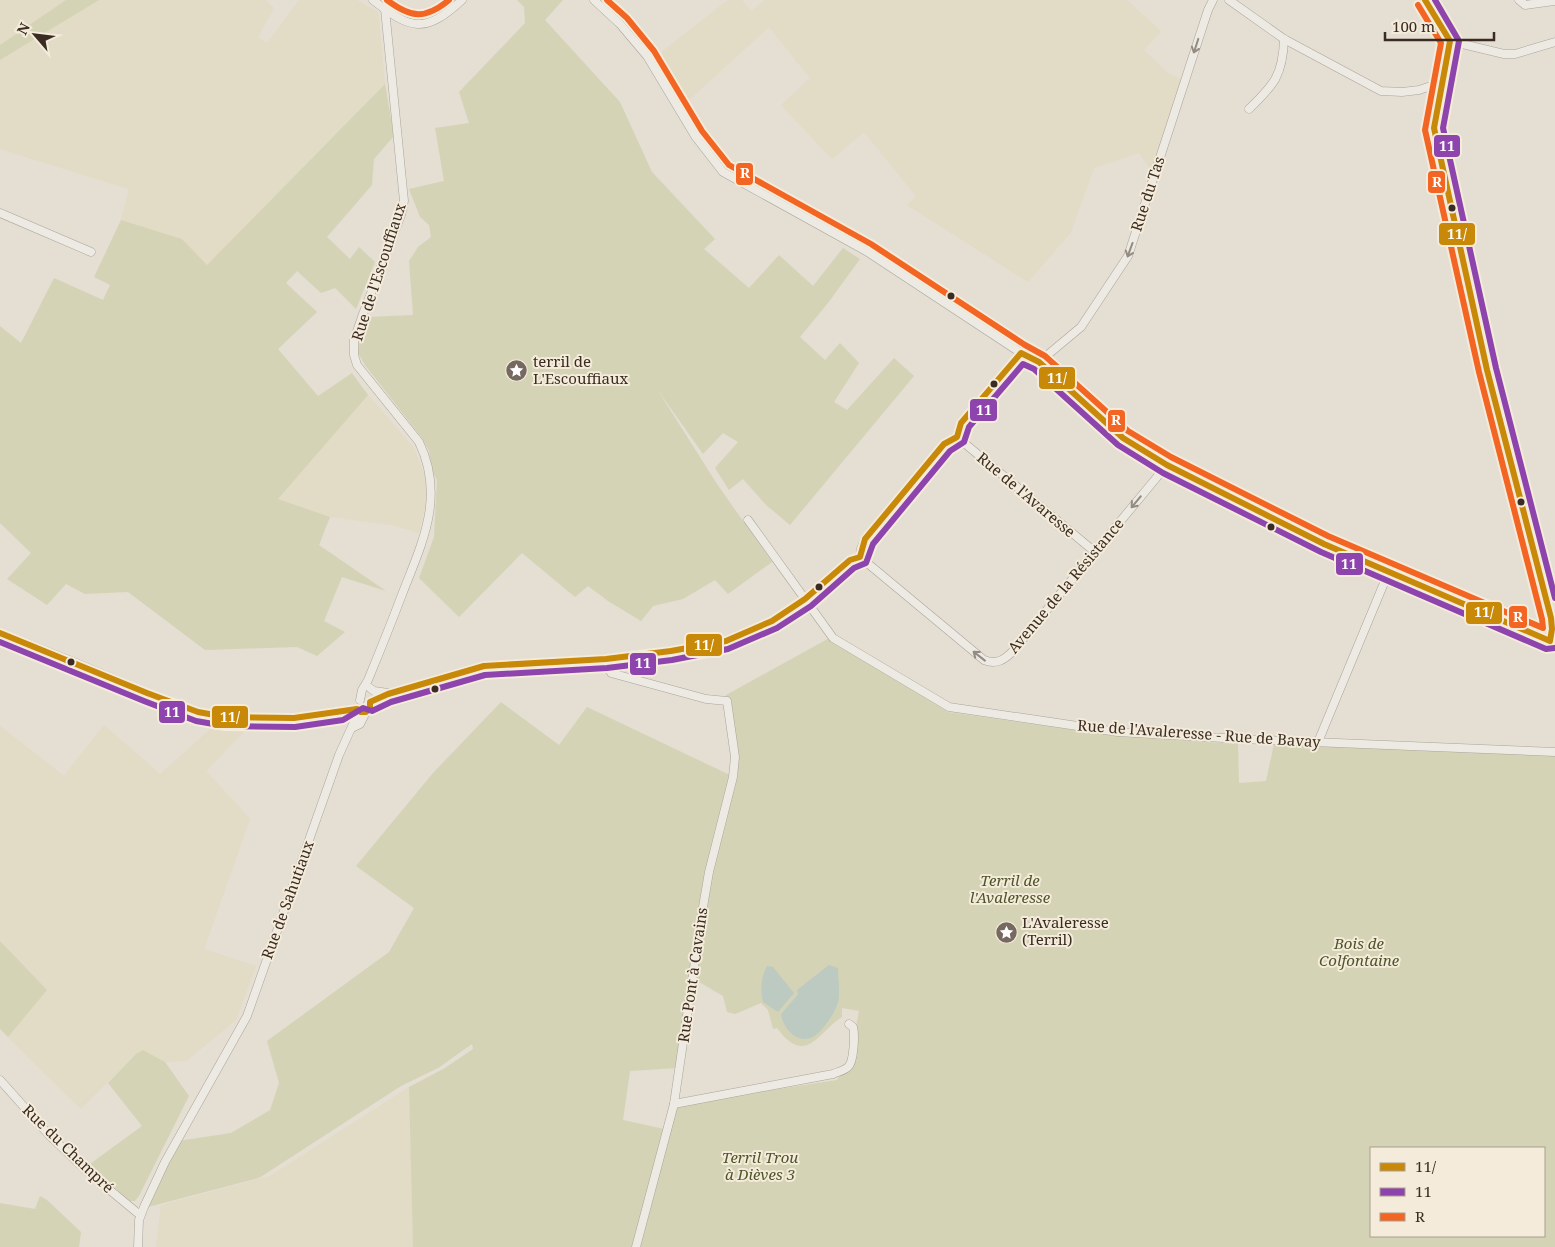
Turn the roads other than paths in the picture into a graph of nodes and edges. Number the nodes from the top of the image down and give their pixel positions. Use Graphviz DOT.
graph roads {
  1 [pos="373,0"];
  2 [pos="462,0"];
  3 [pos="594,0"];
  4 [pos="1213,0"];
  5 [pos="1229,0"];
  6 [pos="1425,0"];
  7 [pos="1519,0"];
  8 [pos="1554,1"];
  9 [pos="385,9"];
  10 [pos="1284,39"];
  11 [pos="1450,41"];
  12 [pos="1555,42"];
  13 [pos="1440,86"];
  14 [pos="1249,109"];
  15 [pos="0,213"];
  16 [pos="91,252"];
  17 [pos="1021,353"];
  18 [pos="1039,362"];
  19 [pos="957,437"];
  20 [pos="1167,465"];
  21 [pos="748,520"];
  22 [pos="1095,552"];
  23 [pos="860,557"];
  24 [pos="1389,571"];
  25 [pos="806,599"];
  26 [pos="0,633"];
  27 [pos="1553,644"];
  28 [pos="606,658"];
  29 [pos="369,684"];
  30 [pos="390,693"];
  31 [pos="362,705"];
  32 [pos="341,710"];
  33 [pos="353,726"];
  34 [pos="1318,742"];
  35 [pos="1555,752"];
  36 [pos="848,1024"];
  37 [pos="0,1080"];
  38 [pos="674,1104"];
  39 [pos="140,1216"];
  40 [pos="138,1247"];
  41 [pos="636,1247"];
  1 -- 9 [label="street"];
  2 -- 9 [label="street"];
  3 -- 17 [label="street"];
  4 -- 18 [label="street, Rue du Tas, one-way"];
  5 -- 10 [label="street"];
  6 -- 11 [label="street"];
  7 -- 8 [label="street"];
  9 -- 29 [label="street, Rue de l'Escouffiaux"];
  10 -- 13 [label="street"];
  10 -- 14 [label="street"];
  11 -- 12 [label="street"];
  11 -- 13 [label="street"];
  13 -- 27 [label="street"];
  15 -- 16 [label="street"];
  17 -- 18 [label="street"];
  17 -- 19 [label="street"];
  18 -- 20 [label="street"];
  19 -- 22 [label="street, Rue de l'Avaresse"];
  19 -- 23 [label="street"];
  20 -- 22 [label="street, Avenue de la Résistance, one-way"];
  20 -- 24 [label="street"];
  21 -- 25 [label="street"];
  22 -- 23 [label="street, Avenue de la Résistance, one-way"];
  23 -- 25 [label="street"];
  24 -- 27 [label="street"];
  24 -- 34 [label="street"];
  25 -- 28 [label="street"];
  25 -- 34 [label="street, Rue de l'Avaleresse - Rue de Bavay"];
  26 -- 32 [label="street"];
  28 -- 30 [label="street"];
  28 -- 38 [label="street, Rue Pont à Cavains"];
  29 -- 30 [label="street"];
  29 -- 31 [label="street, Rue de l'Escouffiaux"];
  30 -- 31 [label="street"];
  31 -- 32 [label="street"];
  31 -- 33 [label="street, Rue de Sahutiaux"];
  32 -- 33 [label="street"];
  33 -- 39 [label="street, Rue de Sahutiaux"];
  34 -- 35 [label="street, Rue de l'Avaleresse - Rue de Bavay"];
  36 -- 38 [label="street"];
  37 -- 39 [label="street, Rue du Champré"];
  38 -- 41 [label="street, Rue Pont à Cavains"];
  39 -- 40 [label="street"];
}
